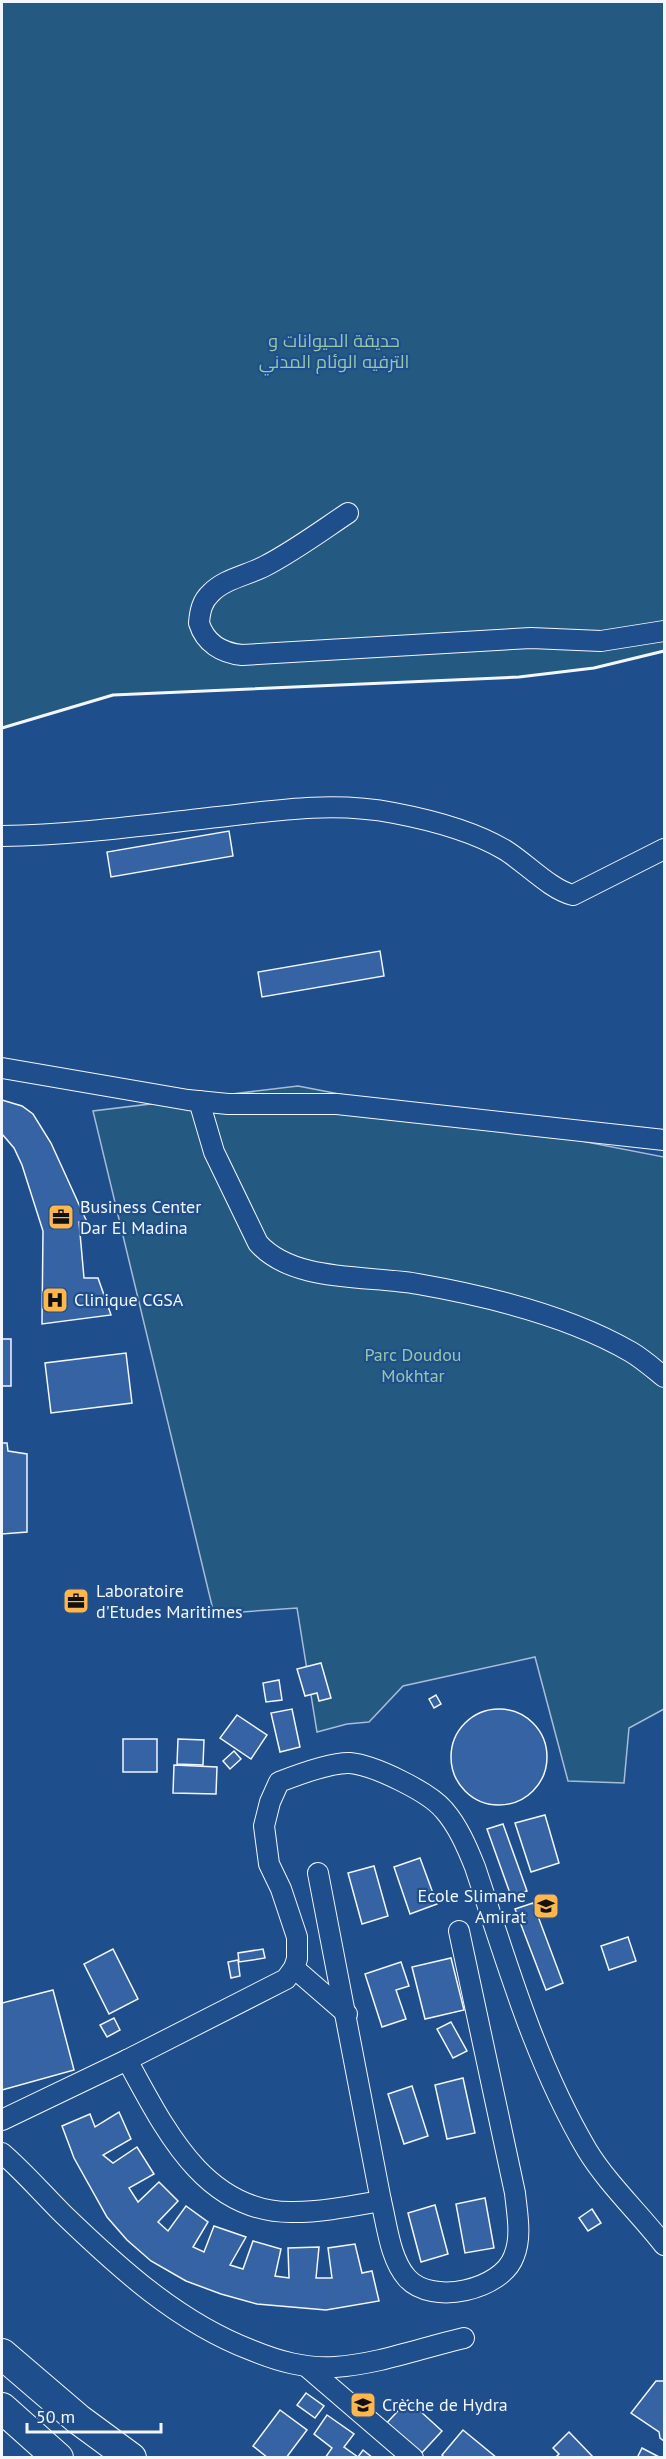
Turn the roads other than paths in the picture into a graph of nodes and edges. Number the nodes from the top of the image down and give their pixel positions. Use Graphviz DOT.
graph roads {
  1 [pos="348,513"];
  2 [pos="664,630"];
  3 [pos="2,836"];
  4 [pos="664,849"];
  5 [pos="2,1068"];
  6 [pos="199,1101"];
  7 [pos="664,1140"];
  8 [pos="664,1377"];
  9 [pos="318,1873"];
  10 [pos="459,1931"];
  11 [pos="294,1968"];
  12 [pos="347,2014"];
  13 [pos="127,2060"];
  14 [pos="2,2120"];
  15 [pos="2,2153"];
  16 [pos="381,2201"];
  17 [pos="664,2246"];
  18 [pos="464,2338"];
  19 [pos="2,2354"];
  20 [pos="307,2367"];
  21 [pos="2,2408"];
  22 [pos="58,2457"];
  23 [pos="131,2457"];
  24 [pos="413,2457"];
  1 -- 2 [label="street"];
  3 -- 4 [label="street"];
  5 -- 6 [label="street"];
  6 -- 7 [label="street"];
  6 -- 8 [label="street"];
  9 -- 12 [label="street"];
  10 -- 16 [label="street"];
  11 -- 12 [label="street"];
  11 -- 13 [label="street"];
  11 -- 17 [label="street"];
  12 -- 16 [label="street"];
  13 -- 14 [label="street"];
  13 -- 16 [label="street"];
  15 -- 20 [label="street"];
  18 -- 20 [label="street"];
  19 -- 23 [label="highway"];
  20 -- 24 [label="street"];
  21 -- 22 [label="highway"];
}
